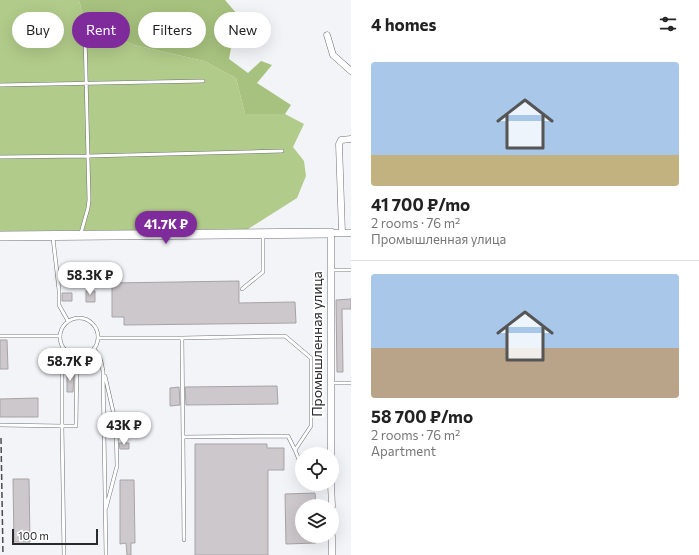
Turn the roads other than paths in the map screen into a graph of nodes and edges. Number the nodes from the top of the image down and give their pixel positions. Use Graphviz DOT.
graph roads {
  1 [pos="328,34"];
  2 [pos="85,48"];
  3 [pos="351,71"];
  4 [pos="203,81"];
  5 [pos="86,83"];
  6 [pos="0,85"];
  7 [pos="351,139"];
  8 [pos="282,151"];
  9 [pos="88,156"];
  10 [pos="0,157"];
  11 [pos="263,233"];
  12 [pos="331,233"];
  13 [pos="342,233"];
  14 [pos="351,233"];
  15 [pos="81,235"];
  16 [pos="0,236"];
  17 [pos="53,236"];
  18 [pos="331,270"];
  19 [pos="351,270"];
  20 [pos="242,288"];
  21 [pos="68,321"];
  22 [pos="0,336"];
  23 [pos="60,336"];
  24 [pos="98,338"];
  25 [pos="182,338"];
  26 [pos="62,346"];
  27 [pos="94,348"];
  28 [pos="78,356"];
  29 [pos="103,370"];
  30 [pos="331,383"];
  31 [pos="351,383"];
  32 [pos="0,425"];
  33 [pos="62,426"];
  34 [pos="183,437"];
  35 [pos="297,447"];
  36 [pos="331,447"];
  37 [pos="295,450"];
  38 [pos="105,511"];
  39 [pos="184,540"];
  40 [pos="332,543"];
  41 [pos="64,555"];
  42 [pos="106,555"];
  43 [pos="332,555"];
  1 -- 3 [label="street"];
  2 -- 5 [label="lane"];
  4 -- 5 [label="lane"];
  5 -- 6 [label="lane"];
  5 -- 9 [label="lane"];
  7 -- 13 [label="street"];
  8 -- 9 [label="lane"];
  9 -- 10 [label="lane"];
  9 -- 15 [label="lane"];
  11 -- 12 [label="street"];
  11 -- 15 [label="street"];
  11 -- 20 [label="lane"];
  12 -- 13 [label="street"];
  12 -- 18 [label="street, Промышленная улица"];
  13 -- 14 [label="street"];
  15 -- 17 [label="street"];
  16 -- 17 [label="street"];
  17 -- 21 [label="lane"];
  18 -- 19 [label="lane"];
  18 -- 30 [label="street, Промышленная улица"];
  21 -- 23 [label="lane"];
  21 -- 24 [label="lane"];
  22 -- 23 [label="lane"];
  23 -- 26 [label="lane"];
  24 -- 25 [label="lane"];
  24 -- 27 [label="lane"];
  25 -- 34 [label="lane"];
  25 -- 35 [label="lane"];
  26 -- 28 [label="lane"];
  26 -- 33 [label="lane"];
  27 -- 28 [label="lane"];
  27 -- 29 [label="lane"];
  28 -- 33 [label="lane"];
  29 -- 38 [label="lane"];
  29 -- 38 [label="lane"];
  30 -- 31 [label="lane"];
  30 -- 36 [label="street, Промышленная улица"];
  32 -- 33 [label="lane"];
  33 -- 41 [label="lane"];
  34 -- 37 [label="lane"];
  34 -- 39 [label="lane"];
  38 -- 42 [label="lane"];
  40 -- 43 [label="street"];
}
